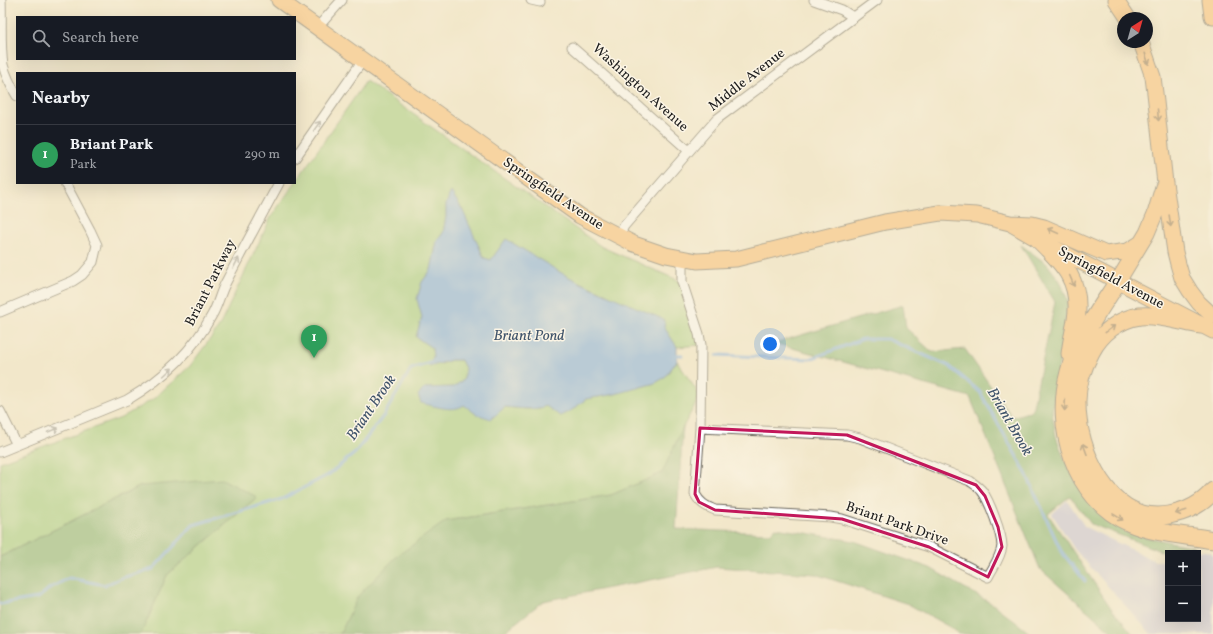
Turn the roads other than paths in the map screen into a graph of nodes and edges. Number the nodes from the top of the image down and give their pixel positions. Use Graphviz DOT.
graph roads {
  1 [pos="1,0"];
  2 [pos="279,0"];
  3 [pos="342,0"];
  4 [pos="814,0"];
  5 [pos="877,0"];
  6 [pos="1116,0"];
  7 [pos="1211,0"];
  8 [pos="1124,12"];
  9 [pos="1213,16"];
  10 [pos="853,17"];
  11 [pos="317,28"];
  12 [pos="572,47"];
  13 [pos="1143,48"];
  14 [pos="363,60"];
  15 [pos="16,94"];
  16 [pos="688,151"];
  17 [pos="296,157"];
  18 [pos="1165,183"];
  19 [pos="66,184"];
  20 [pos="278,184"];
  21 [pos="1010,223"];
  22 [pos="619,236"];
  23 [pos="1039,240"];
  24 [pos="1141,243"];
  25 [pos="682,259"];
  26 [pos="1118,281"];
  27 [pos="0,312"];
  28 [pos="1209,324"];
  29 [pos="1069,371"];
  30 [pos="0,411"];
  31 [pos="700,428"];
  32 [pos="17,445"];
  33 [pos="0,452"];
  34 [pos="1213,491"];
  35 [pos="1213,540"];
  1 -- 15 [label="street"];
  2 -- 11 [label="main road, Springfield Avenue"];
  3 -- 11 [label="street"];
  4 -- 10 [label="street"];
  5 -- 10 [label="street, Middle Avenue"];
  6 -- 8 [label="main road"];
  7 -- 9 [label="highway"];
  10 -- 16 [label="street, Middle Avenue"];
  11 -- 14 [label="main road, Springfield Avenue"];
  12 -- 16 [label="street, Washington Avenue"];
  13 -- 18 [label="main road, one-way"];
  17 -- 14 [label="street, one-way"];
  14 -- 22 [label="main road, Springfield Avenue"];
  16 -- 22 [label="street, Middle Avenue"];
  18 -- 24 [label="main road"];
  18 -- 28 [label="main road, one-way"];
  19 -- 27 [label="street"];
  32 -- 20 [label="street, Briant Parkway, one-way"];
  21 -- 23 [label="main road, Springfield Avenue"];
  24 -- 21 [label="main road, Springfield Avenue, one-way"];
  21 -- 25 [label="main road, Springfield Avenue"];
  22 -- 25 [label="main road, Springfield Avenue"];
  23 -- 26 [label="main road, Springfield Avenue"];
  23 -- 29 [label="highway, one-way"];
  24 -- 26 [label="main road"];
  25 -- 31 [label="street, Briant Park Drive"];
  26 -- 28 [label="main road, Springfield Avenue"];
  26 -- 29 [label="highway"];
  34 -- 28 [label="highway, one-way"];
  29 -- 35 [label="highway, one-way"];
  30 -- 32 [label="street"];
  31 -- 31 [label="street, Briant Park Drive"];
  32 -- 33 [label="street, Briant Parkway"];
}
